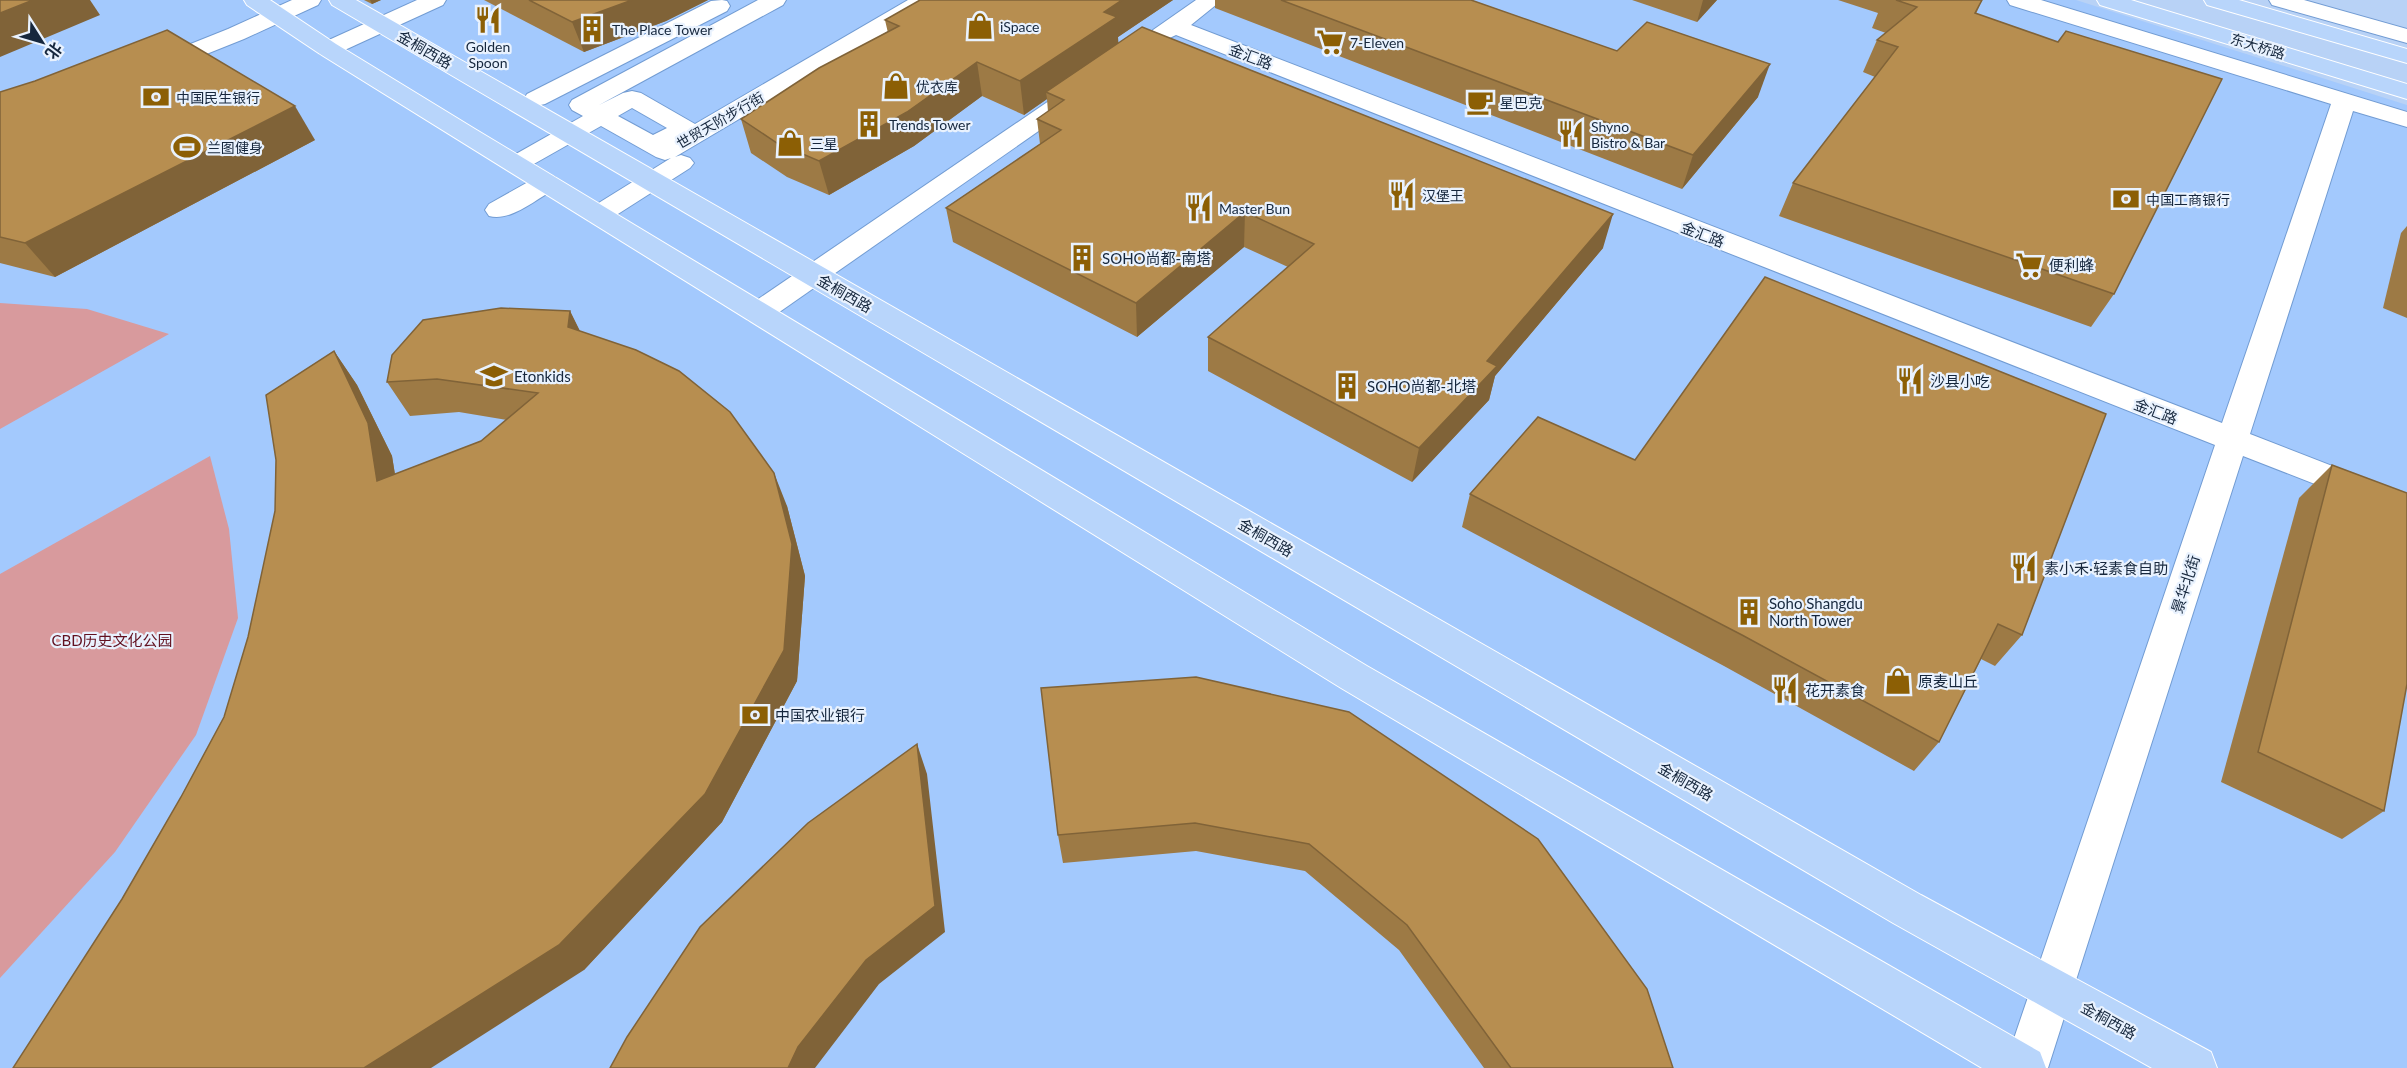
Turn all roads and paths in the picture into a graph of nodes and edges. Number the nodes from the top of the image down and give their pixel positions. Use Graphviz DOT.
graph roads {
  1 [pos="310,0"];
  2 [pos="340,0"];
  3 [pos="435,0"];
  4 [pos="730,0"];
  5 [pos="775,0"];
  6 [pos="924,0"];
  7 [pos="945,0"];
  8 [pos="1211,0"];
  9 [pos="2018,0"];
  10 [pos="2079,0"];
  11 [pos="2108,0"];
  12 [pos="2216,0"];
  13 [pos="2280,0"];
  14 [pos="269,5"];
  15 [pos="382,24"];
  16 [pos="1174,26"];
  17 [pos="2120,32"];
  18 [pos="2406,40"];
  19 [pos="1145,46"];
  20 [pos="328,49"];
  21 [pos="138,67"];
  22 [pos="1096,80"];
  23 [pos="2407,92"];
  24 [pos="536,99"];
  25 [pos="2344,100"];
  26 [pos="601,116"];
  27 [pos="2407,120"];
  28 [pos="570,133"];
  29 [pos="652,145"];
  30 [pos="516,164"];
  31 [pos="640,174"];
  32 [pos="573,200"];
  33 [pos="508,216"];
  34 [pos="814,274"];
  35 [pos="758,313"];
  36 [pos="2232,441"];
  37 [pos="2407,508"];
  38 [pos="2051,989"];
  39 [pos="2025,1068"];
  40 [pos="2195,1068"];
  1 -- 14 [label="street"];
  2 -- 15 [label="main road, 金桐西路"];
  3 -- 15 [label="street"];
  4 -- 24 [label="street"];
  5 -- 26 [label="street, 世贸天阶步行街"];
  6 -- 29 [label="street, 世贸天阶步行街"];
  7 -- 31 [label="street"];
  8 -- 16 [label="street"];
  9 -- 17 [label="street"];
  10 -- 17 [label="street"];
  11 -- 23 [label="main road, 东大桥路"];
  12 -- 18 [label="main road"];
  13 -- 18 [label="street"];
  14 -- 20 [label="main road"];
  14 -- 21 [label="street"];
  15 -- 20 [label="street"];
  15 -- 28 [label="main road, 金桐西路"];
  16 -- 19 [label="street"];
  16 -- 36 [label="street, 金汇路"];
  17 -- 25 [label="street"];
  20 -- 30 [label="main road"];
  22 -- 34 [label="street"];
  25 -- 27 [label="street"];
  25 -- 36 [label="street, 景华北街"];
  26 -- 28 [label="street"];
  26 -- 29 [label="street, 世贸天阶步行街"];
  26 -- 29 [label="street"];
  28 -- 30 [label="street"];
  28 -- 31 [label="main road, 金桐西路"];
  29 -- 31 [label="street"];
  30 -- 32 [label="main road"];
  31 -- 32 [label="street"];
  31 -- 34 [label="main road, 金桐西路"];
  32 -- 33 [label="street"];
  32 -- 35 [label="main road"];
  34 -- 35 [label="street"];
  34 -- 38 [label="main road, 金桐西路"];
  35 -- 39 [label="main road"];
  36 -- 37 [label="street, 金汇路"];
  36 -- 38 [label="street, 景华北街"];
  38 -- 39 [label="street, 景华北街"];
  38 -- 40 [label="main road, 金桐西路"];
}
